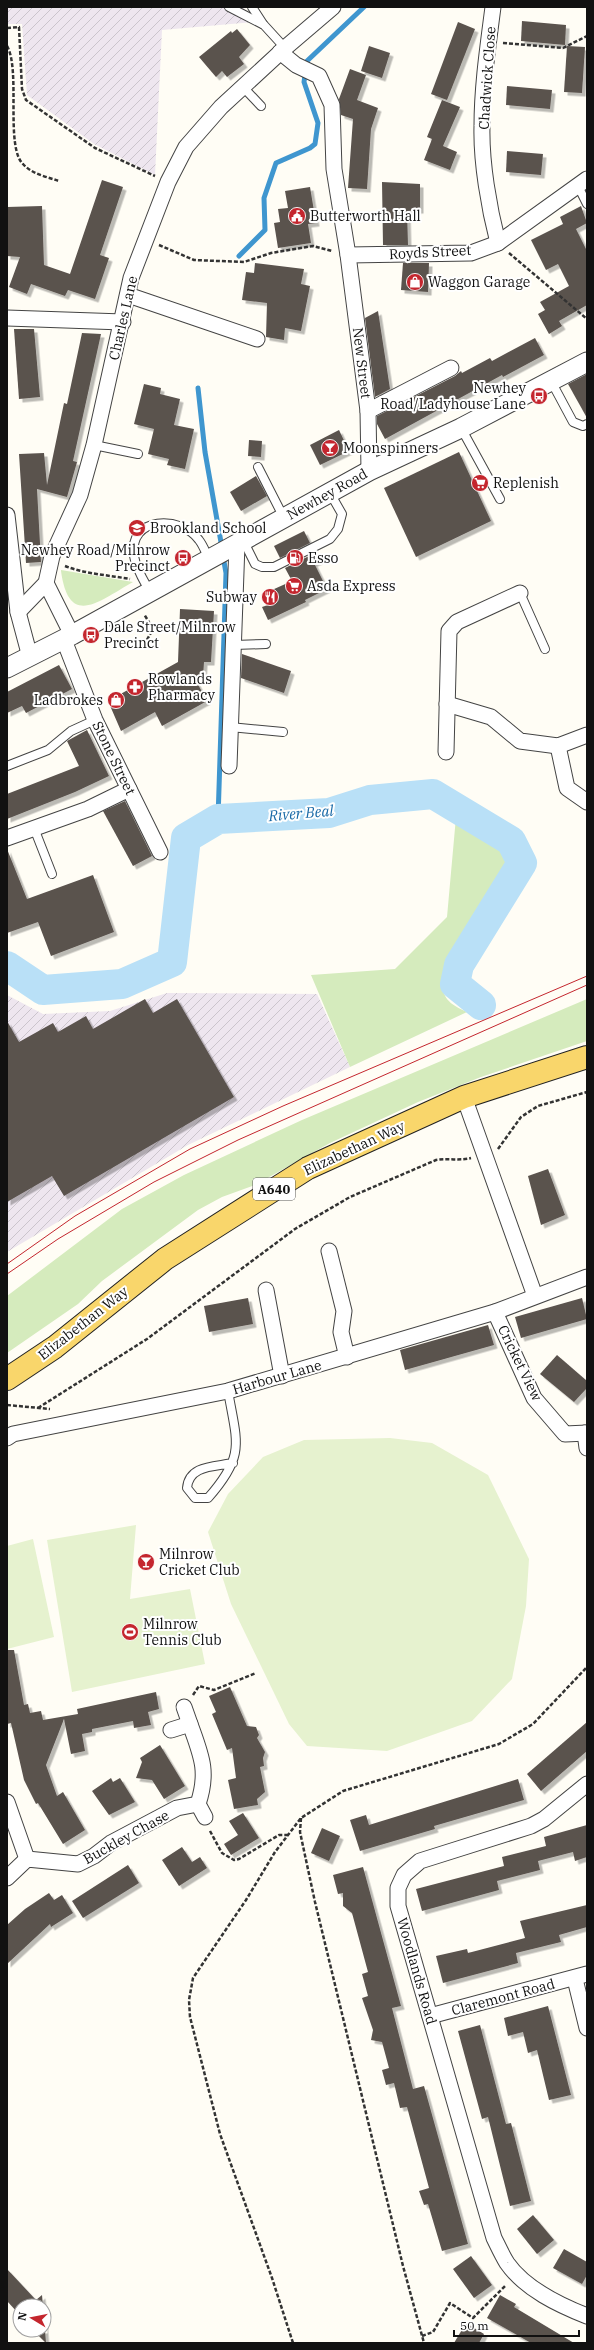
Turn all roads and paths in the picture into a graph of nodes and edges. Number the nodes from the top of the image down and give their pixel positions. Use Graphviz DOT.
graph roads {
  1 [pos="229,7"];
  2 [pos="252,7"];
  3 [pos="333,7"];
  4 [pos="493,7"];
  5 [pos="264,25"];
  6 [pos="7,28"];
  7 [pos="587,36"];
  8 [pos="488,42"];
  9 [pos="7,46"];
  10 [pos="282,50"];
  11 [pos="243,87"];
  12 [pos="262,106"];
  13 [pos="59,181"];
  14 [pos="168,182"];
  15 [pos="582,183"];
  16 [pos="587,204"];
  17 [pos="147,240"];
  18 [pos="500,242"];
  19 [pos="348,255"];
  20 [pos="128,295"];
  21 [pos="7,318"];
  22 [pos="587,319"];
  23 [pos="123,322"];
  24 [pos="257,339"];
  25 [pos="587,362"];
  26 [pos="451,368"];
  27 [pos="551,381"];
  28 [pos="368,411"];
  29 [pos="587,424"];
  30 [pos="461,428"];
  31 [pos="94,445"];
  32 [pos="138,454"];
  33 [pos="258,467"];
  34 [pos="369,471"];
  35 [pos="330,493"];
  36 [pos="500,499"];
  37 [pos="7,515"];
  38 [pos="284,518"];
  39 [pos="227,549"];
  40 [pos="51,560"];
  41 [pos="46,583"];
  42 [pos="520,593"];
  43 [pos="143,596"];
  44 [pos="18,612"];
  45 [pos="68,638"];
  46 [pos="266,644"];
  47 [pos="144,645"];
  48 [pos="234,645"];
  49 [pos="545,649"];
  50 [pos="30,657"];
  51 [pos="7,668"];
  52 [pos="447,704"];
  53 [pos="95,720"];
  54 [pos="230,728"];
  55 [pos="283,732"];
  56 [pos="587,735"];
  57 [pos="558,746"];
  58 [pos="446,752"];
  59 [pos="7,766"];
  60 [pos="229,766"];
  61 [pos="129,789"];
  62 [pos="587,802"];
  63 [pos="34,828"];
  64 [pos="7,838"];
  65 [pos="160,852"];
  66 [pos="52,874"];
  67 [pos="587,1057"];
  68 [pos="587,1092"];
  69 [pos="464,1097"];
  70 [pos="484,1154"];
  71 [pos="328,1251"];
  72 [pos="587,1277"];
  73 [pos="266,1290"];
  74 [pos="535,1296"];
  75 [pos="494,1312"];
  76 [pos="347,1357"];
  77 [pos="282,1376"];
  78 [pos="7,1379"];
  79 [pos="228,1391"];
  80 [pos="38,1408"];
  81 [pos="586,1433"];
  82 [pos="10,1436"];
  83 [pos="587,1448"];
  84 [pos="233,1463"];
  85 [pos="587,1667"];
  86 [pos="256,1673"];
  87 [pos="184,1707"];
  88 [pos="190,1724"];
  89 [pos="171,1730"];
  90 [pos="587,1784"];
  91 [pos="7,1802"];
  92 [pos="198,1804"];
  93 [pos="205,1817"];
  94 [pos="301,1818"];
  95 [pos="288,1835"];
  96 [pos="27,1859"];
  97 [pos="7,1878"];
  98 [pos="581,1976"];
  99 [pos="430,2016"];
  100 [pos="587,2028"];
  101 [pos="513,2268"];
  102 [pos="587,2316"];
  103 [pos="422,2336"];
  104 [pos="293,2343"];
  105 [pos="424,2343"];
  1 -- 5 [label="lane"];
  2 -- 5 [label="lane"];
  3 -- 10 [label="street, Charles Lane"];
  4 -- 8 [label="street, Chadwick Close"];
  5 -- 10 [label="lane"];
  6 -- 14 [label="path"];
  7 -- 8 [label="path"];
  8 -- 18 [label="street, Chadwick Close"];
  9 -- 13 [label="path"];
  10 -- 11 [label="street, Charles Lane"];
  10 -- 19 [label="street"];
  11 -- 12 [label="lane"];
  11 -- 14 [label="street, Charles Lane"];
  14 -- 17 [label="street, Charles Lane"];
  15 -- 16 [label="lane"];
  15 -- 18 [label="street, Royds Street"];
  17 -- 19 [label="path"];
  17 -- 20 [label="street, Charles Lane"];
  18 -- 19 [label="street, Royds Street"];
  18 -- 22 [label="path"];
  19 -- 28 [label="street, New Street"];
  20 -- 23 [label="street, Charles Lane"];
  20 -- 24 [label="street"];
  21 -- 23 [label="street"];
  23 -- 31 [label="street, Charles Lane"];
  25 -- 27 [label="street, Newhey Road"];
  26 -- 28 [label="street"];
  27 -- 29 [label="lane"];
  27 -- 30 [label="street, Newhey Road"];
  28 -- 34 [label="street, New Street"];
  30 -- 34 [label="street, Newhey Road"];
  30 -- 36 [label="lane"];
  31 -- 32 [label="lane"];
  31 -- 40 [label="street, Charles Lane"];
  33 -- 38 [label="lane"];
  34 -- 35 [label="street, Newhey Road"];
  35 -- 38 [label="street, Newhey Road"];
  35 -- 39 [label="lane"];
  37 -- 44 [label="street"];
  38 -- 39 [label="street, Newhey Road"];
  39 -- 43 [label="street, Newhey Road"];
  39 -- 43 [label="lane"];
  39 -- 48 [label="street"];
  40 -- 41 [label="street, Charles Lane"];
  40 -- 43 [label="path"];
  41 -- 44 [label="street"];
  41 -- 45 [label="street, Stone Street"];
  42 -- 49 [label="lane"];
  42 -- 52 [label="street"];
  43 -- 45 [label="street, Newhey Road"];
  43 -- 47 [label="path"];
  44 -- 50 [label="street"];
  45 -- 50 [label="street, Newhey Road"];
  45 -- 53 [label="street, Stone Street"];
  46 -- 48 [label="lane"];
  48 -- 54 [label="street"];
  50 -- 51 [label="street, Newhey Road"];
  52 -- 57 [label="street"];
  52 -- 58 [label="street"];
  53 -- 59 [label="lane"];
  53 -- 61 [label="street, Stone Street"];
  54 -- 55 [label="lane"];
  54 -- 60 [label="street"];
  56 -- 57 [label="street"];
  57 -- 62 [label="street"];
  61 -- 63 [label="street"];
  61 -- 65 [label="street, Stone Street"];
  63 -- 64 [label="street"];
  63 -- 66 [label="lane"];
  67 -- 69 [label="main road, Elizabethan Way / A640"];
  68 -- 70 [label="path"];
  69 -- 70 [label="street"];
  69 -- 78 [label="main road, Elizabethan Way / A640"];
  70 -- 74 [label="street"];
  70 -- 80 [label="path"];
  71 -- 76 [label="street"];
  72 -- 74 [label="street, Harbour Lane"];
  73 -- 77 [label="street"];
  74 -- 75 [label="street, Harbour Lane"];
  75 -- 76 [label="street, Harbour Lane"];
  75 -- 81 [label="street, Cricket View"];
  76 -- 77 [label="street, Harbour Lane"];
  77 -- 79 [label="street, Harbour Lane"];
  79 -- 82 [label="street, Harbour Lane"];
  79 -- 84 [label="lane"];
  81 -- 83 [label="street, Cricket View"];
  84 -- 84 [label="lane"];
  85 -- 94 [label="path"];
  86 -- 87 [label="path"];
  87 -- 88 [label="street"];
  88 -- 89 [label="street"];
  88 -- 92 [label="street"];
  90 -- 99 [label="street, Woodlands Road"];
  91 -- 96 [label="street"];
  92 -- 93 [label="street"];
  92 -- 96 [label="street, Buckley Chase"];
  93 -- 95 [label="path"];
  94 -- 95 [label="path"];
  94 -- 103 [label="path"];
  95 -- 104 [label="path"];
  96 -- 97 [label="street"];
  98 -- 99 [label="street, Claremont Road"];
  98 -- 100 [label="street, Claremont Road"];
  99 -- 101 [label="street, Woodlands Road"];
  101 -- 102 [label="street"];
  101 -- 103 [label="path"];
  103 -- 105 [label="path"];
}
